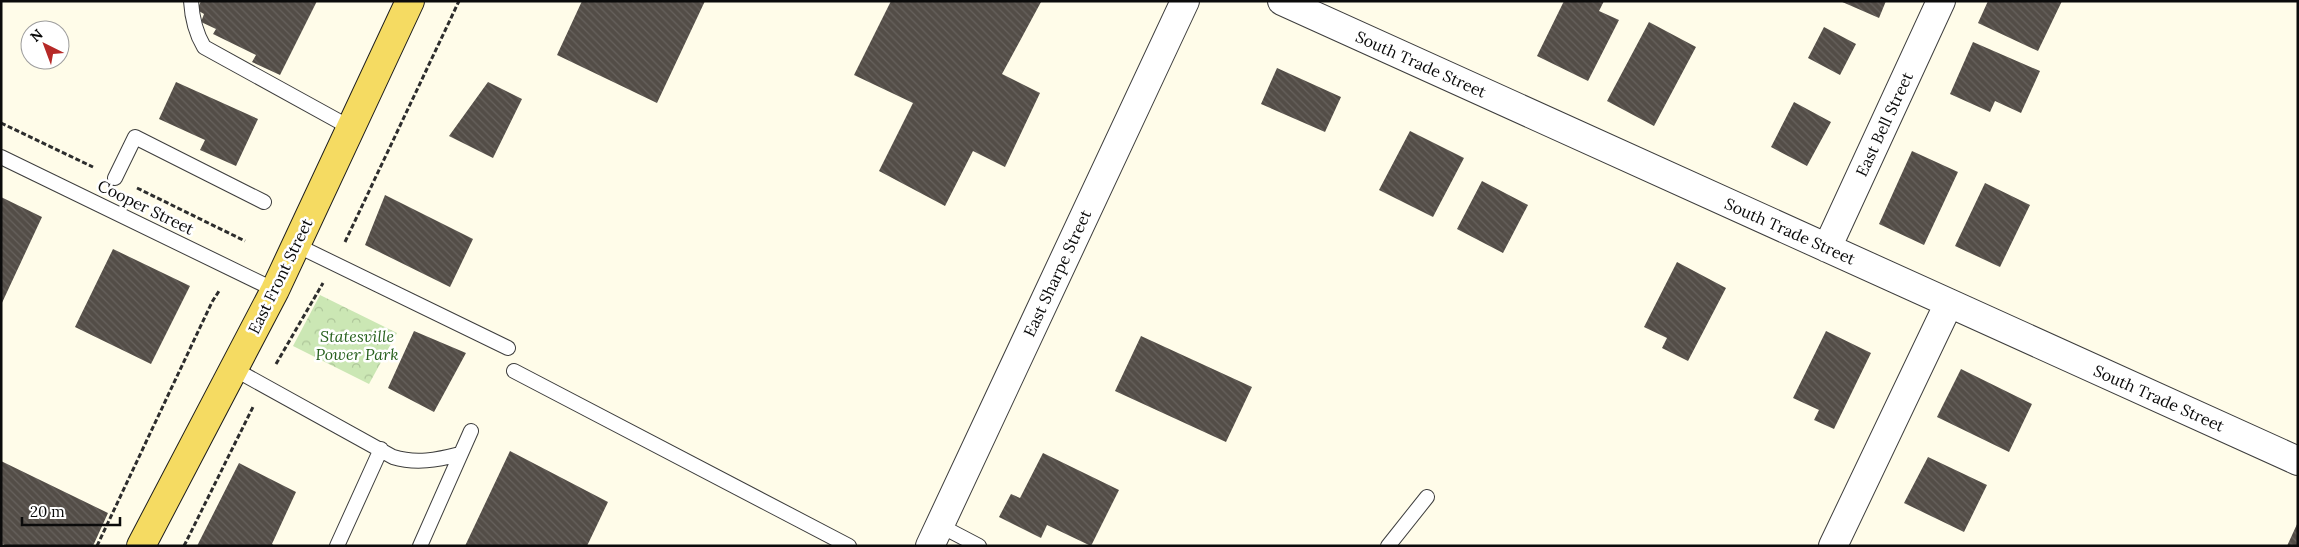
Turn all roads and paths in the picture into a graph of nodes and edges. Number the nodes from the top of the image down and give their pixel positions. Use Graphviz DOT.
graph roads {
  1 [pos="190,1"];
  2 [pos="410,1"];
  3 [pos="1185,1"];
  4 [pos="1282,1"];
  5 [pos="1941,1"];
  6 [pos="1,123"];
  7 [pos="350,128"];
  8 [pos="1,157"];
  9 [pos="115,178"];
  10 [pos="264,202"];
  11 [pos="245,241"];
  12 [pos="296,245"];
  13 [pos="1827,248"];
  14 [pos="275,290"];
  15 [pos="220,291"];
  16 [pos="1949,303"];
  17 [pos="508,348"];
  18 [pos="234,369"];
  19 [pos="514,371"];
  20 [pos="472,431"];
  21 [pos="381,449"];
  22 [pos="460,454"];
  23 [pos="2298,461"];
  24 [pos="1427,497"];
  25 [pos="934,536"];
  26 [pos="97,546"];
  27 [pos="141,546"];
  28 [pos="337,546"];
  29 [pos="420,546"];
  30 [pos="849,546"];
  31 [pos="979,546"];
  32 [pos="1388,546"];
  33 [pos="1833,546"];
  1 -- 7 [label="lane"];
  2 -- 7 [label="main road, East Front Street"];
  3 -- 25 [label="street, East Sharpe Street"];
  4 -- 13 [label="street, South Trade Street"];
  5 -- 13 [label="street, East Bell Street"];
  6 -- 9 [label="path"];
  7 -- 12 [label="main road, East Front Street"];
  8 -- 14 [label="lane, Cooper Street"];
  9 -- 10 [label="lane"];
  9 -- 11 [label="path"];
  12 -- 14 [label="main road, East Front Street"];
  12 -- 17 [label="lane"];
  13 -- 16 [label="street, South Trade Street"];
  14 -- 18 [label="main road, East Front Street"];
  15 -- 26 [label="path"];
  16 -- 23 [label="street, South Trade Street"];
  16 -- 33 [label="street"];
  18 -- 21 [label="lane"];
  18 -- 27 [label="main road, East Front Street"];
  19 -- 30 [label="lane"];
  20 -- 22 [label="lane"];
  21 -- 22 [label="lane"];
  21 -- 28 [label="lane"];
  22 -- 29 [label="lane"];
  24 -- 32 [label="lane"];
  25 -- 31 [label="lane"];
}
